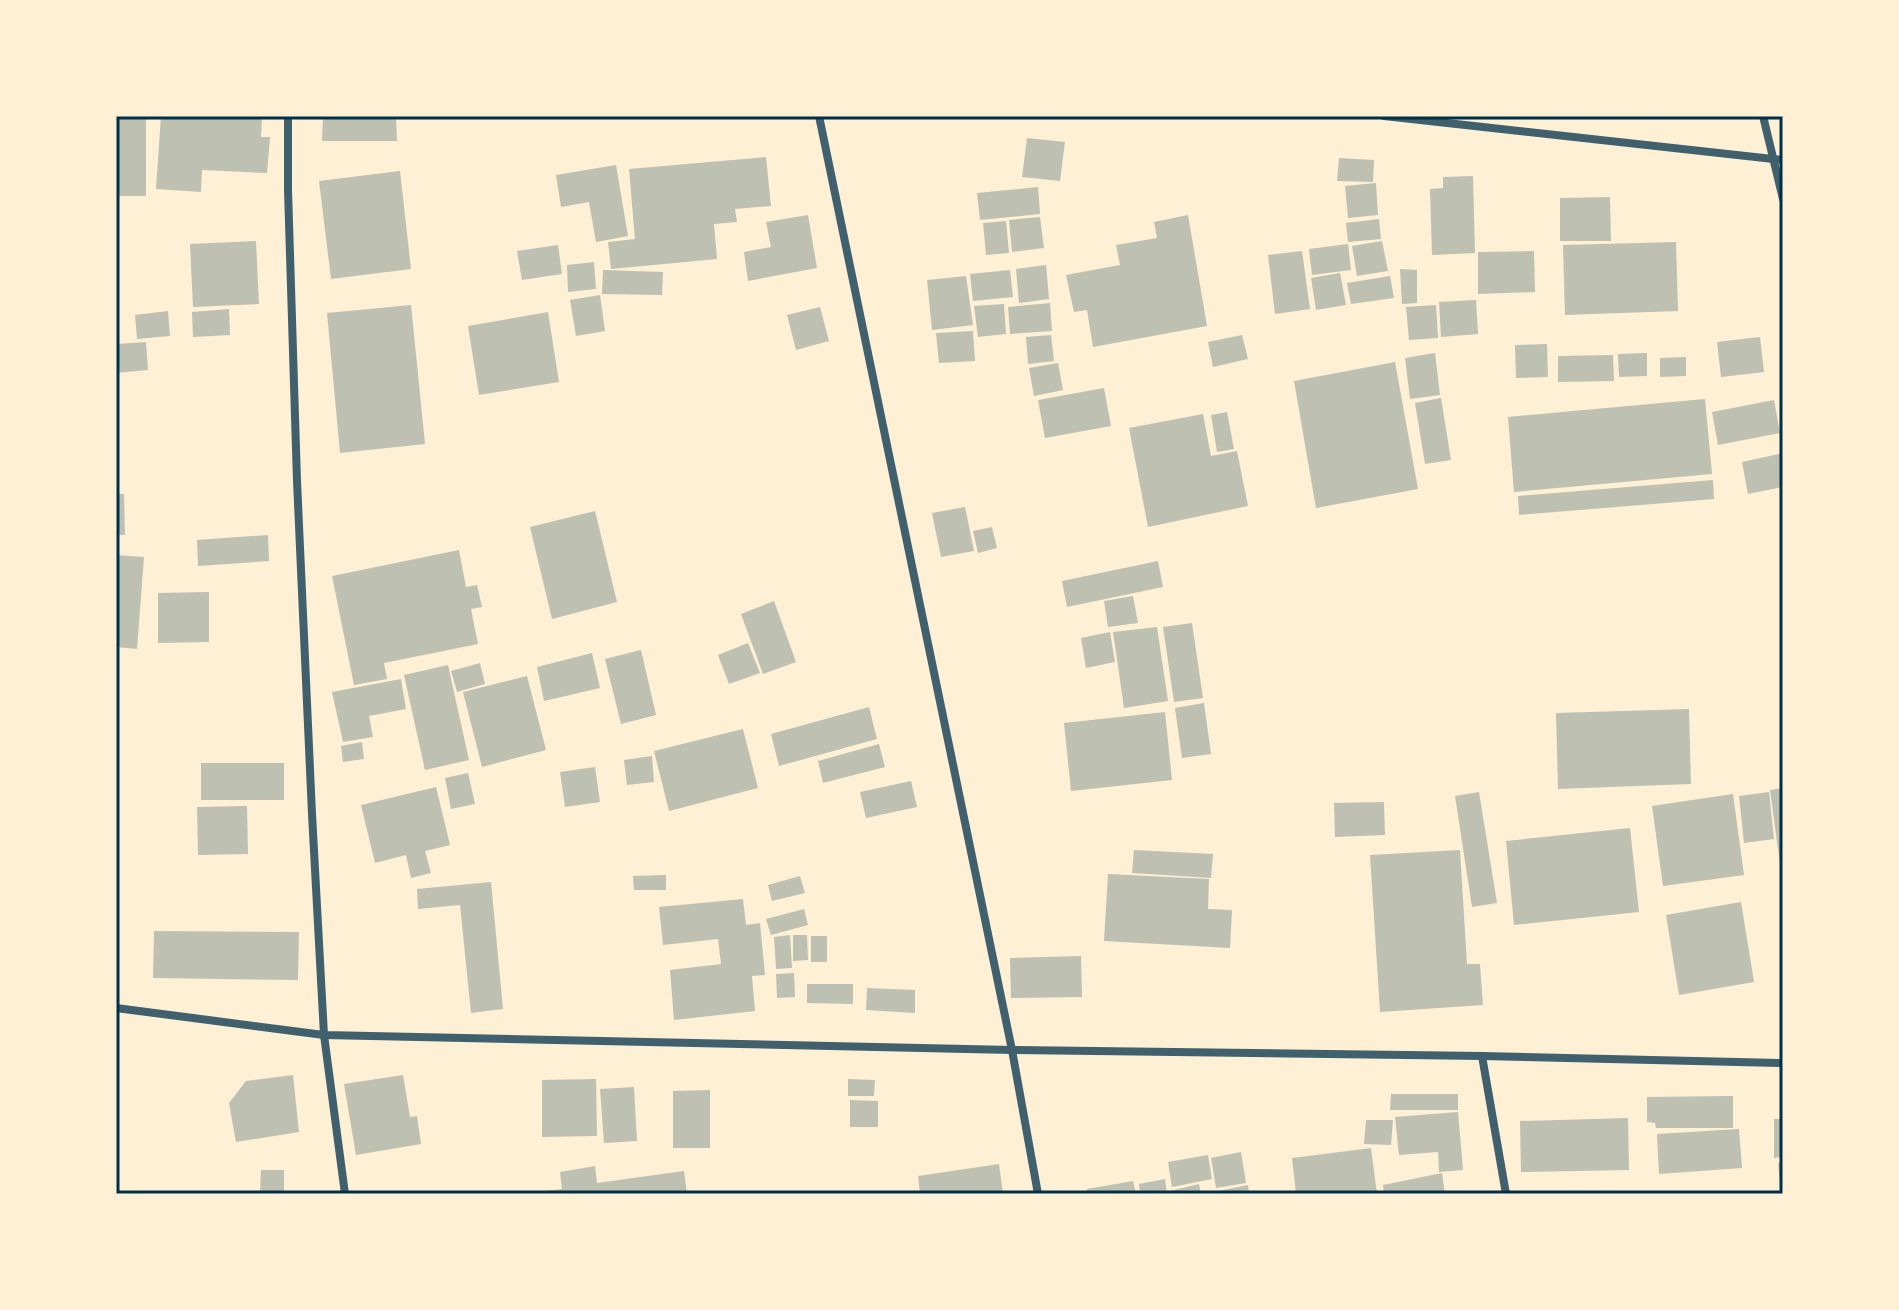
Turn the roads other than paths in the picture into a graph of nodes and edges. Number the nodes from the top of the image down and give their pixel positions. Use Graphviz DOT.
graph roads {
  1 [pos="288,116"];
  2 [pos="819,116"];
  3 [pos="1384,116"];
  4 [pos="1763,116"];
  5 [pos="1773,159"];
  6 [pos="1783,160"];
  7 [pos="1783,199"];
  8 [pos="116,1008"];
  9 [pos="324,1035"];
  10 [pos="1012,1050"];
  11 [pos="1482,1056"];
  12 [pos="1783,1063"];
  13 [pos="345,1194"];
  14 [pos="1038,1194"];
  15 [pos="1506,1194"];
  1 -- 9 [label="street"];
  2 -- 10 [label="street"];
  3 -- 5 [label="street"];
  4 -- 5 [label="street"];
  5 -- 6 [label="street"];
  5 -- 7 [label="street"];
  8 -- 9 [label="street"];
  9 -- 10 [label="street"];
  9 -- 13 [label="street"];
  10 -- 11 [label="street"];
  10 -- 14 [label="street"];
  11 -- 12 [label="street"];
  11 -- 15 [label="street"];
}
